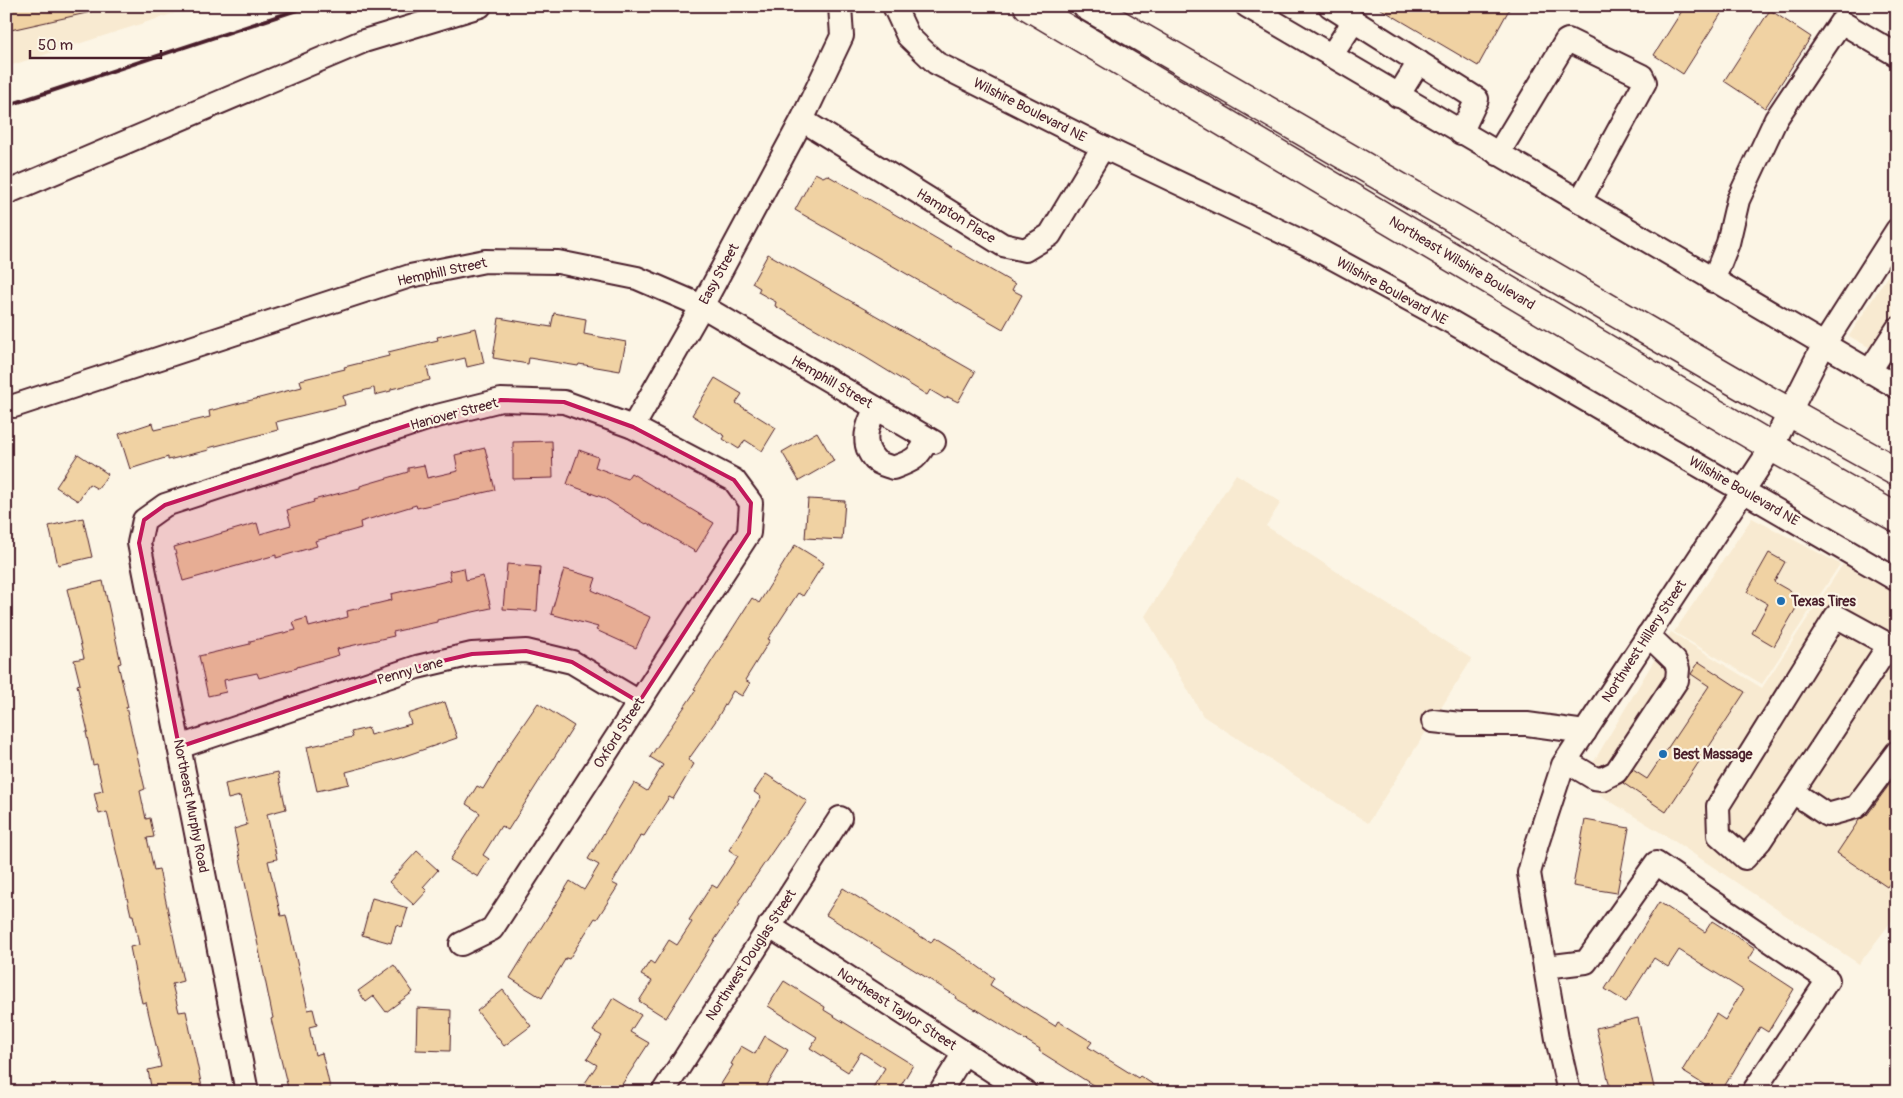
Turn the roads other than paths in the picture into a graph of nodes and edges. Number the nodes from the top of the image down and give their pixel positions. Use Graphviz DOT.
graph roads {
  1 [pos="480,6"];
  2 [pos="840,6"];
  3 [pos="894,6"];
  4 [pos="1028,6"];
  5 [pos="1087,6"];
  6 [pos="1246,6"];
  7 [pos="1330,6"];
  8 [pos="1354,21"];
  9 [pos="1897,55"];
  10 [pos="1331,56"];
  11 [pos="1419,62"];
  12 [pos="1398,96"];
  13 [pos="802,120"];
  14 [pos="1460,133"];
  15 [pos="1103,147"];
  16 [pos="1498,154"];
  17 [pos="6,193"];
  18 [pos="1580,201"];
  19 [pos="1895,235"];
  20 [pos="1713,281"];
  21 [pos="702,306"];
  22 [pos="1897,329"];
  23 [pos="1823,346"];
  24 [pos="1869,372"];
  25 [pos="1897,387"];
  26 [pos="14,406"];
  27 [pos="876,408"];
  28 [pos="1789,413"];
  29 [pos="633,427"];
  30 [pos="1772,447"];
  31 [pos="1897,472"];
  32 [pos="1743,490"];
  33 [pos="751,504"];
  34 [pos="1897,518"];
  35 [pos="144,520"];
  36 [pos="1897,580"];
  37 [pos="1648,635"];
  38 [pos="1893,647"];
  39 [pos="639,702"];
  40 [pos="1433,722"];
  41 [pos="1585,732"];
  42 [pos="179,746"];
  43 [pos="1897,752"];
  44 [pos="1566,761"];
  45 [pos="1793,792"];
  46 [pos="840,818"];
  47 [pos="769,926"];
  48 [pos="461,944"];
  49 [pos="1545,967"];
  50 [pos="964,1053"];
  51 [pos="247,1092"];
  52 [pos="663,1092"];
  53 [pos="940,1092"];
  54 [pos="1025,1092"];
  55 [pos="1569,1092"];
  56 [pos="1753,1092"];
  1 -- 17 [label="street"];
  2 -- 13 [label="street, Easy Street"];
  3 -- 15 [label="street, Wilshire Boulevard NE"];
  4 -- 30 [label="main road, Northeast Wilshire Boulevard"];
  5 -- 28 [label="main road"];
  6 -- 10 [label="street"];
  7 -- 8 [label="street"];
  8 -- 10 [label="street"];
  8 -- 11 [label="street"];
  9 -- 20 [label="street"];
  10 -- 12 [label="street"];
  11 -- 12 [label="street"];
  11 -- 14 [label="street"];
  12 -- 14 [label="street"];
  13 -- 15 [label="street, Hampton Place"];
  13 -- 21 [label="street, Easy Street"];
  14 -- 16 [label="street"];
  15 -- 32 [label="street, Wilshire Boulevard NE"];
  16 -- 18 [label="street"];
  16 -- 18 [label="street"];
  18 -- 20 [label="street"];
  19 -- 23 [label="street, Northwest Hillery Street"];
  20 -- 23 [label="street"];
  21 -- 26 [label="street, Hemphill Street"];
  21 -- 27 [label="street, Hemphill Street"];
  21 -- 29 [label="street, Easy Street"];
  22 -- 24 [label="street"];
  23 -- 24 [label="street"];
  23 -- 28 [label="street, Northwest Hillery Street"];
  24 -- 25 [label="street"];
  27 -- 27 [label="street, Hemphill Street"];
  28 -- 30 [label="street, Northwest Hillery Street"];
  28 -- 31 [label="main road"];
  29 -- 33 [label="street, Hanover Street"];
  29 -- 35 [label="street, Hanover Street"];
  30 -- 32 [label="street, Northwest Hillery Street"];
  30 -- 34 [label="main road, Northeast Wilshire Boulevard"];
  32 -- 36 [label="street, Wilshire Boulevard NE"];
  32 -- 37 [label="street, Northwest Hillery Street"];
  33 -- 39 [label="street, Oxford Street"];
  35 -- 42 [label="street, Northeast Murphy Road"];
  37 -- 41 [label="street, Northwest Hillery Street"];
  37 -- 44 [label="street"];
  38 -- 45 [label="street"];
  38 -- 45 [label="street"];
  39 -- 42 [label="street, Penny Lane"];
  39 -- 48 [label="street, Oxford Street"];
  40 -- 41 [label="street"];
  41 -- 44 [label="street, Northwest Hillery Street"];
  42 -- 51 [label="street, Northeast Murphy Road"];
  43 -- 45 [label="street"];
  44 -- 49 [label="street, Northwest Hillery Street"];
  46 -- 47 [label="street, Northwest Douglas Street"];
  47 -- 50 [label="street, Northeast Taylor Street"];
  47 -- 52 [label="street, Northwest Douglas Street"];
  49 -- 55 [label="street, Northwest Hillery Street"];
  49 -- 56 [label="street"];
  50 -- 53 [label="street"];
  50 -- 54 [label="street, Northeast Taylor Street"];
}
